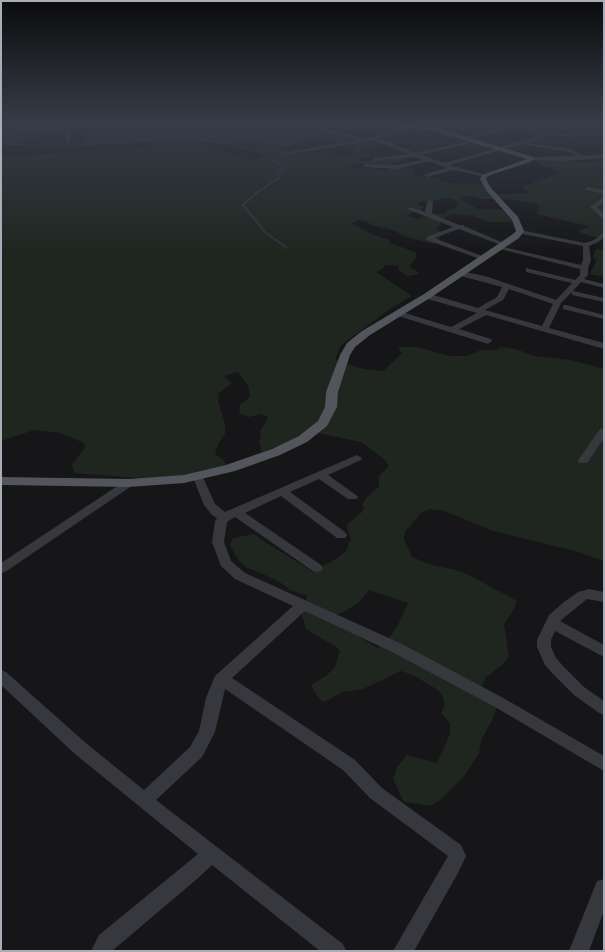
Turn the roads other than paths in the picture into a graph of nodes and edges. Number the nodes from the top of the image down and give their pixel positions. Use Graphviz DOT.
graph roads {
  1 [pos="451,168"];
  2 [pos="455,168"];
  3 [pos="502,168"];
  4 [pos="427,175"];
  5 [pos="484,176"];
  6 [pos="588,189"];
  7 [pos="604,192"];
  8 [pos="604,199"];
  9 [pos="430,202"];
  10 [pos="410,209"];
  11 [pos="429,215"];
  12 [pos="604,218"];
  13 [pos="461,226"];
  14 [pos="520,232"];
  15 [pos="604,234"];
  16 [pos="586,245"];
  17 [pos="501,246"];
  18 [pos="483,258"];
  19 [pos="584,268"];
  20 [pos="529,270"];
  21 [pos="460,273"];
  22 [pos="580,282"];
  23 [pos="604,286"];
  24 [pos="506,287"];
  25 [pos="575,293"];
  26 [pos="427,296"];
  27 [pos="604,300"];
  28 [pos="557,304"];
  29 [pos="566,307"];
  30 [pos="481,312"];
  31 [pos="398,313"];
  32 [pos="604,317"];
  33 [pos="555,327"];
  34 [pos="453,329"];
  35 [pos="544,329"];
  36 [pos="488,341"];
  37 [pos="602,342"];
  38 [pos="604,431"];
  39 [pos="358,458"];
  40 [pos="583,461"];
  41 [pos="320,475"];
  42 [pos="198,476"];
  43 [pos="1,481"];
  44 [pos="129,483"];
  45 [pos="281,491"];
  46 [pos="352,497"];
  47 [pos="230,515"];
  48 [pos="341,535"];
  49 [pos="317,568"];
  50 [pos="1,569"];
  51 [pos="604,597"];
  52 [pos="303,605"];
  53 [pos="552,623"];
  54 [pos="604,652"];
  55 [pos="1,676"];
  56 [pos="222,679"];
  57 [pos="604,709"];
  58 [pos="604,764"];
  59 [pos="144,801"];
  60 [pos="211,854"];
  61 [pos="604,888"];
  62 [pos="101,951"];
  63 [pos="336,951"];
  64 [pos="403,951"];
  65 [pos="579,951"];
  1 -- 4 [label="street"];
  2 -- 5 [label="street"];
  3 -- 5 [label="main road"];
  5 -- 14 [label="main road"];
  6 -- 7 [label="street"];
  8 -- 12 [label="street"];
  9 -- 11 [label="street"];
  10 -- 11 [label="street"];
  11 -- 13 [label="street"];
  13 -- 17 [label="street"];
  13 -- 18 [label="street"];
  14 -- 16 [label="street"];
  14 -- 17 [label="main road"];
  15 -- 16 [label="street"];
  16 -- 19 [label="street"];
  17 -- 18 [label="main road"];
  17 -- 19 [label="street"];
  18 -- 21 [label="main road"];
  19 -- 22 [label="street"];
  20 -- 22 [label="street"];
  21 -- 24 [label="street"];
  21 -- 26 [label="main road"];
  22 -- 23 [label="street"];
  22 -- 28 [label="street"];
  24 -- 28 [label="street"];
  24 -- 30 [label="street"];
  25 -- 27 [label="street"];
  26 -- 30 [label="street"];
  26 -- 31 [label="main road"];
  28 -- 35 [label="street"];
  29 -- 32 [label="street"];
  30 -- 34 [label="street"];
  30 -- 35 [label="street"];
  31 -- 34 [label="street"];
  31 -- 42 [label="main road"];
  33 -- 37 [label="street"];
  34 -- 36 [label="street"];
  35 -- 37 [label="street"];
  38 -- 40 [label="street"];
  39 -- 41 [label="street"];
  41 -- 45 [label="street"];
  41 -- 46 [label="street"];
  42 -- 44 [label="main road"];
  42 -- 47 [label="street"];
  43 -- 44 [label="main road"];
  44 -- 50 [label="street"];
  45 -- 47 [label="street"];
  45 -- 48 [label="street"];
  47 -- 49 [label="street"];
  47 -- 52 [label="street"];
  51 -- 53 [label="street"];
  52 -- 56 [label="street"];
  52 -- 58 [label="street"];
  53 -- 54 [label="street"];
  53 -- 57 [label="street"];
  55 -- 59 [label="street"];
  56 -- 59 [label="street"];
  56 -- 64 [label="street"];
  59 -- 60 [label="street"];
  60 -- 62 [label="street"];
  60 -- 63 [label="street"];
  61 -- 65 [label="street"];
}
